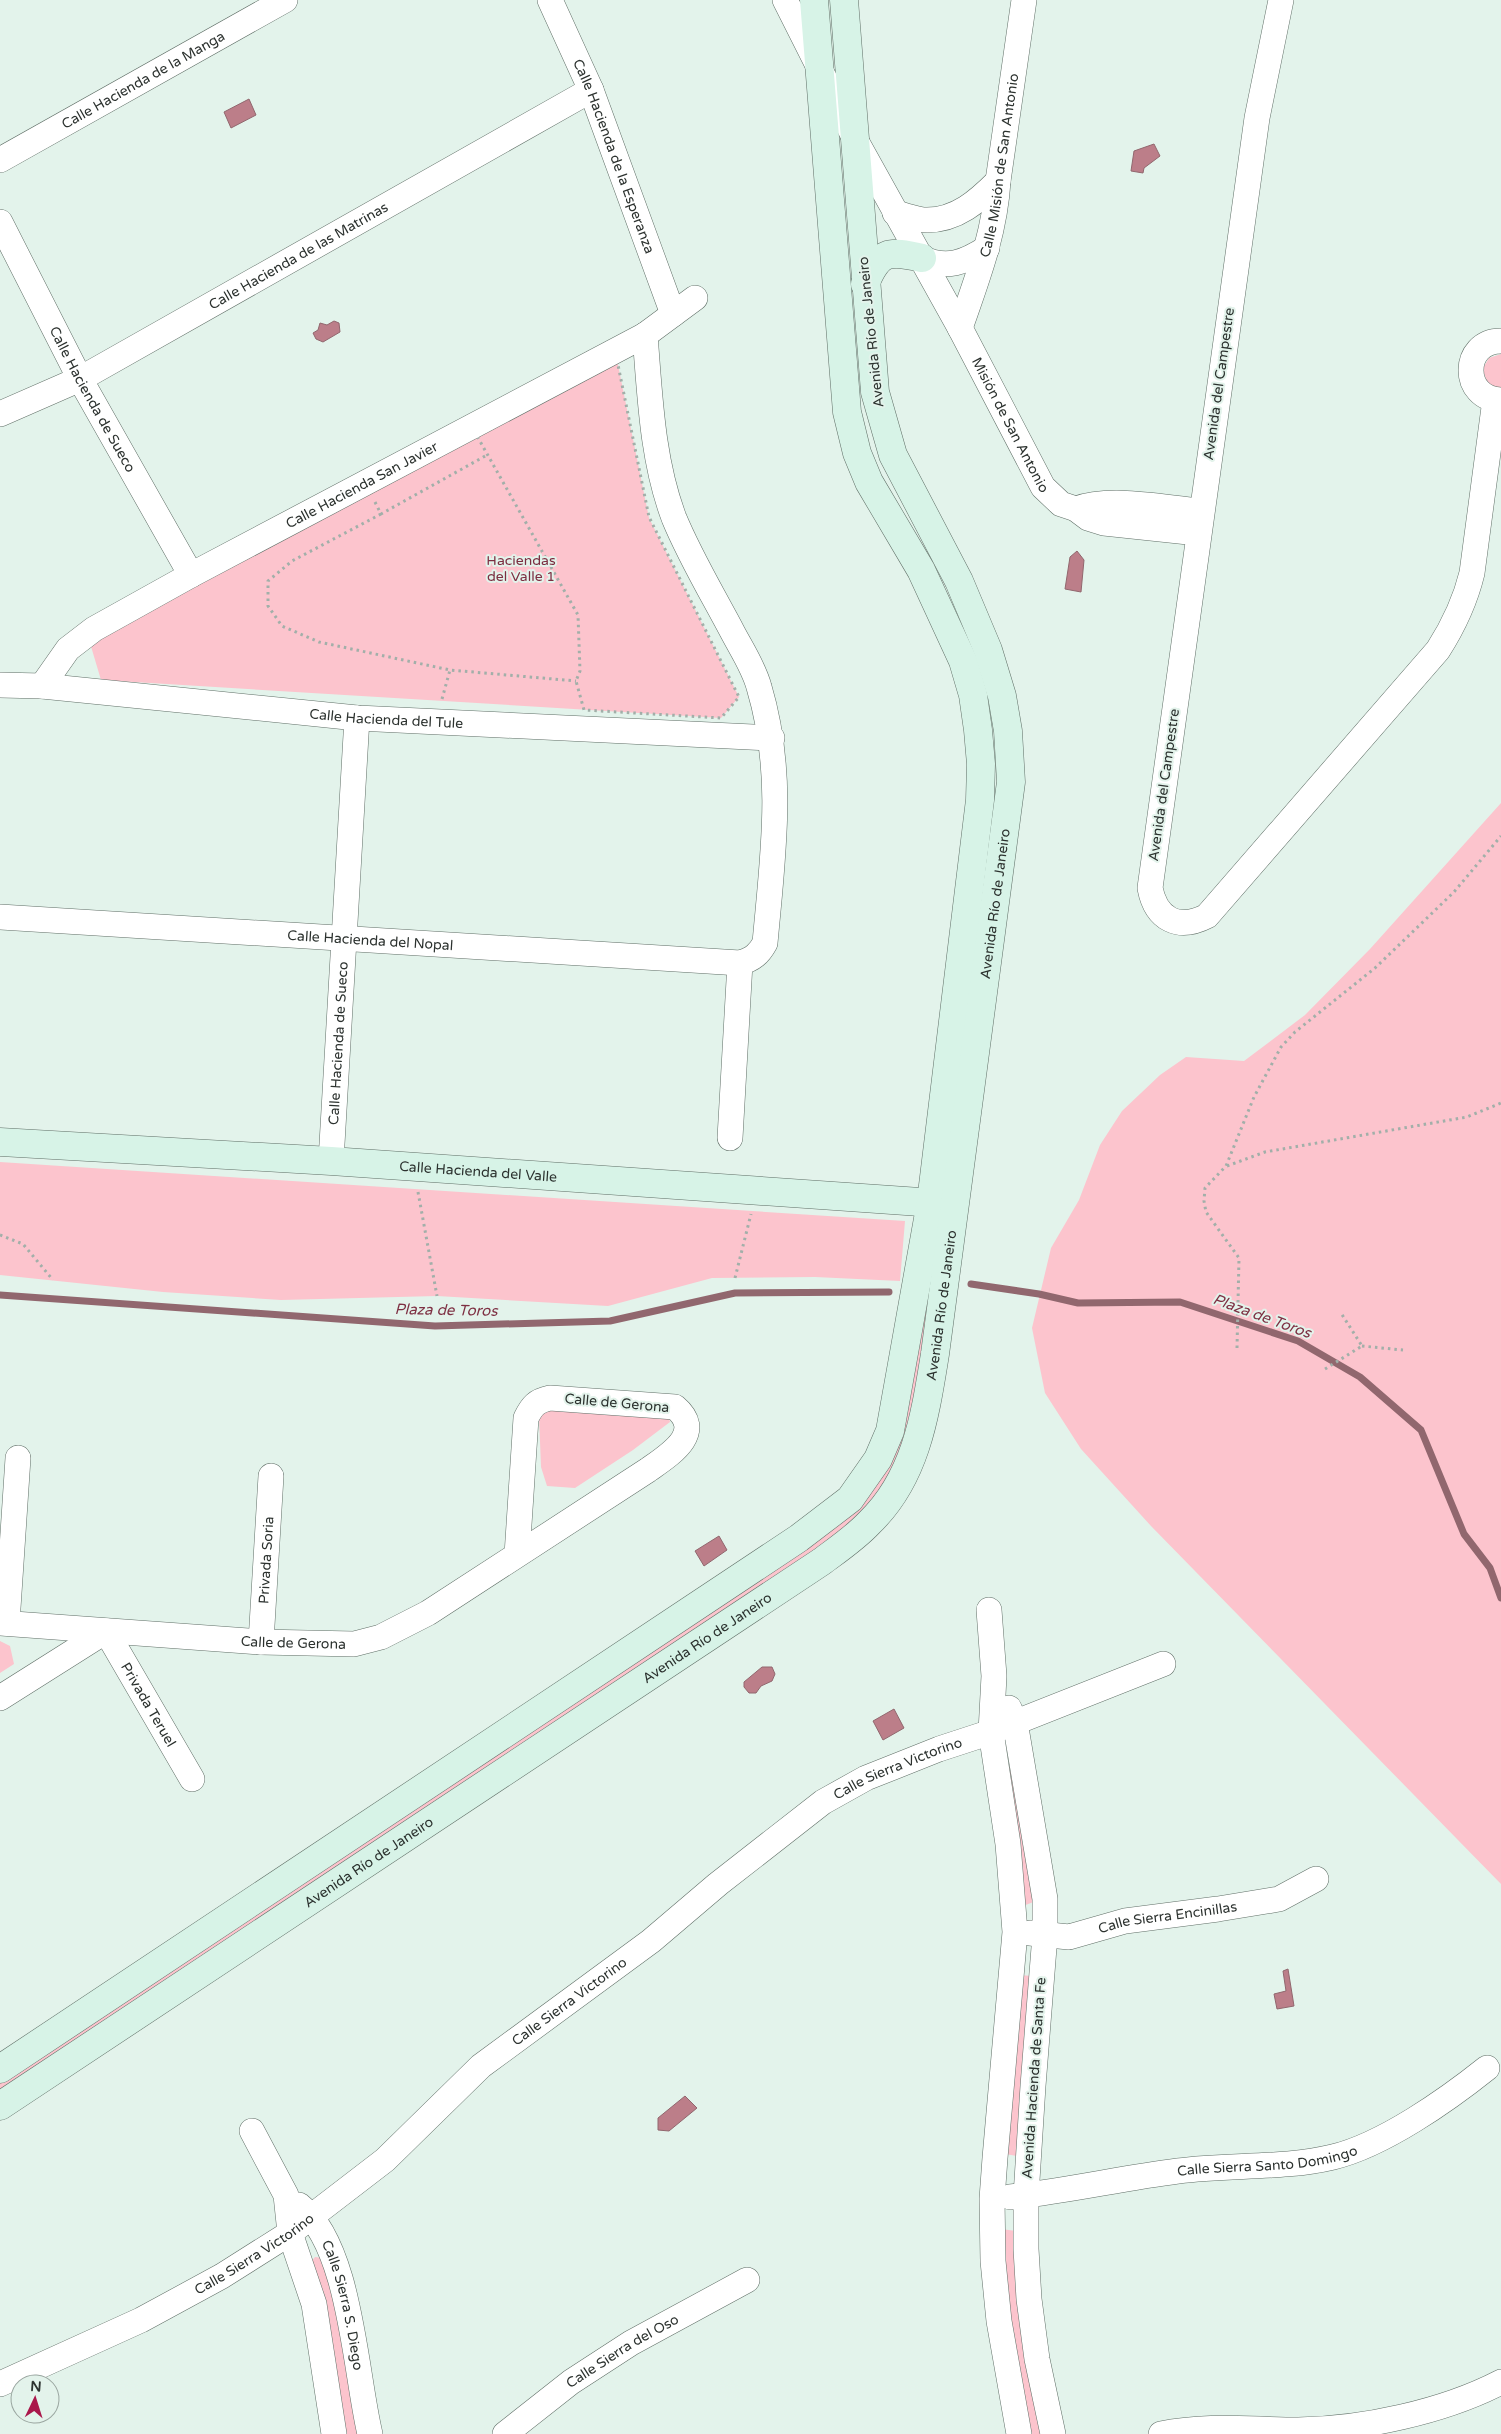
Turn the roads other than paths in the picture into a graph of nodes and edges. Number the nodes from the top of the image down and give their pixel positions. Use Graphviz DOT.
graph roads {
  1 [pos="286,0"];
  2 [pos="550,0"];
  3 [pos="785,0"];
  4 [pos="814,0"];
  5 [pos="844,0"];
  6 [pos="1024,0"];
  7 [pos="1281,0"];
  8 [pos="819,66"];
  9 [pos="591,90"];
  10 [pos="854,139"];
  11 [pos="0,160"];
  12 [pos="998,181"];
  13 [pos="895,213"];
  14 [pos="0,222"];
  15 [pos="987,248"];
  16 [pos="922,258"];
  17 [pos="865,284"];
  18 [pos="695,298"];
  19 [pos="673,314"];
  20 [pos="960,328"];
  21 [pos="645,335"];
  22 [pos="1501,340"];
  23 [pos="80,378"];
  24 [pos="1498,400"];
  25 [pos="0,414"];
  26 [pos="1200,522"];
  27 [pos="190,575"];
  28 [pos="0,685"];
  29 [pos="42,686"];
  30 [pos="357,718"];
  31 [pos="772,738"];
  32 [pos="0,917"];
  33 [pos="343,938"];
  34 [pos="740,963"];
  35 [pos="730,1138"];
  36 [pos="0,1142"];
  37 [pos="331,1161"];
  38 [pos="943,1203"];
  39 [pos="18,1458"];
  40 [pos="272,1476"];
  41 [pos="517,1555"];
  42 [pos="989,1610"];
  43 [pos="3,1623"];
  44 [pos="106,1631"];
  45 [pos="262,1642"];
  46 [pos="1163,1664"];
  47 [pos="994,1676"];
  48 [pos="0,1698"];
  49 [pos="1015,1722"];
  50 [pos="991,1732"];
  51 [pos="192,1779"];
  52 [pos="1316,1879"];
  53 [pos="1015,1932"];
  54 [pos="1045,1935"];
  55 [pos="1487,2068"];
  56 [pos="0,2069"];
  57 [pos="0,2106"];
  58 [pos="252,2131"];
  59 [pos="286,2195"];
  60 [pos="1026,2196"];
  61 [pos="992,2199"];
  62 [pos="313,2216"];
  63 [pos="290,2233"];
  64 [pos="747,2280"];
  65 [pos="1501,2382"];
  66 [pos="0,2384"];
  67 [pos="334,2434"];
  68 [pos="370,2434"];
  69 [pos="505,2434"];
  70 [pos="1019,2434"];
  71 [pos="1053,2434"];
  72 [pos="1161,2434"];
  1 -- 11 [label="street, Calle Hacienda de la Manga"];
  2 -- 9 [label="street, Calle Hacienda de la Esperanza"];
  3 -- 8 [label="street"];
  4 -- 8 [label="main road, Avenida Río de Janeiro"];
  5 -- 10 [label="main road, Avenida Río de Janeiro"];
  6 -- 12 [label="street, Calle Misión de San Antonio"];
  7 -- 26 [label="street, Avenida del Campestre"];
  8 -- 10 [label="street"];
  8 -- 38 [label="main road, Avenida Río de Janeiro"];
  9 -- 19 [label="street, Calle Hacienda de la Esperanza"];
  9 -- 23 [label="street, Calle Hacienda de las Matrinas"];
  10 -- 13 [label="street"];
  10 -- 17 [label="main road, Avenida Río de Janeiro"];
  12 -- 13 [label="street"];
  12 -- 15 [label="street, Calle Misión de San Antonio"];
  13 -- 16 [label="street"];
  14 -- 23 [label="street, Calle Hacienda de Sueco"];
  15 -- 16 [label="street"];
  15 -- 20 [label="street, Calle Misión de San Antonio"];
  16 -- 17 [label="main road"];
  16 -- 20 [label="street"];
  17 -- 38 [label="main road, Avenida Río de Janeiro"];
  18 -- 19 [label="street, Calle Hacienda San Javier"];
  19 -- 21 [label="street, Calle Hacienda San Javier"];
  20 -- 26 [label="street, Misión de San Antonio"];
  21 -- 27 [label="street, Calle Hacienda San Javier"];
  21 -- 31 [label="street"];
  22 -- 24 [label="street"];
  23 -- 25 [label="street, Calle Hacienda de las Matrinas"];
  23 -- 27 [label="street, Calle Hacienda de Sueco"];
  24 -- 26 [label="street, Avenida del Campestre"];
  27 -- 29 [label="street, Calle Hacienda San Javier"];
  28 -- 29 [label="street, Calle Hacienda del Tule"];
  29 -- 30 [label="street, Calle Hacienda del Tule"];
  30 -- 31 [label="street, Calle Hacienda del Tule"];
  30 -- 33 [label="street, Calle Hacienda de Sueco"];
  31 -- 34 [label="street"];
  32 -- 33 [label="street, Calle Hacienda del Nopal"];
  33 -- 34 [label="street, Calle Hacienda del Nopal"];
  33 -- 37 [label="street, Calle Hacienda de Sueco"];
  34 -- 35 [label="street"];
  36 -- 37 [label="main road, Calle Hacienda del Valle"];
  37 -- 38 [label="main road, Calle Hacienda del Valle"];
  38 -- 56 [label="main road, Avenida Río de Janeiro"];
  38 -- 57 [label="main road, Avenida Río de Janeiro"];
  39 -- 43 [label="street"];
  40 -- 45 [label="street, Privada Soria"];
  41 -- 41 [label="street, Calle de Gerona"];
  41 -- 45 [label="street, Calle de Gerona"];
  42 -- 47 [label="street"];
  43 -- 44 [label="street, Calle de Gerona"];
  44 -- 45 [label="street, Calle de Gerona"];
  44 -- 48 [label="street"];
  44 -- 51 [label="street, Privada Teruel"];
  46 -- 49 [label="street, Calle Sierra Victorino"];
  47 -- 49 [label="street"];
  47 -- 50 [label="street"];
  49 -- 50 [label="street, Calle Sierra Victorino"];
  49 -- 54 [label="street, Avenida Hacienda de Santa Fe"];
  50 -- 53 [label="street"];
  50 -- 62 [label="street, Calle Sierra Victorino"];
  52 -- 54 [label="street, Calle Sierra Encinillas"];
  53 -- 54 [label="street, Calle Sierra Encinillas"];
  53 -- 61 [label="street"];
  54 -- 60 [label="street, Avenida Hacienda de Santa Fe"];
  55 -- 60 [label="street, Calle Sierra Santo Domingo"];
  58 -- 59 [label="street, Calle Sierra S. Diego"];
  59 -- 62 [label="street, Calle Sierra S. Diego"];
  59 -- 63 [label="street, Calle Sierra S. Diego"];
  60 -- 61 [label="street, Calle Sierra Santo Domingo"];
  60 -- 71 [label="street, Avenida Hacienda de Santa Fe"];
  61 -- 70 [label="street"];
  62 -- 63 [label="street, Calle Sierra Victorino"];
  62 -- 68 [label="street, Calle Sierra S. Diego"];
  63 -- 66 [label="street, Calle Sierra Victorino"];
  63 -- 67 [label="street, Calle Sierra S. Diego"];
  64 -- 69 [label="street, Calle Sierra del Oso"];
  65 -- 72 [label="street"];
}
